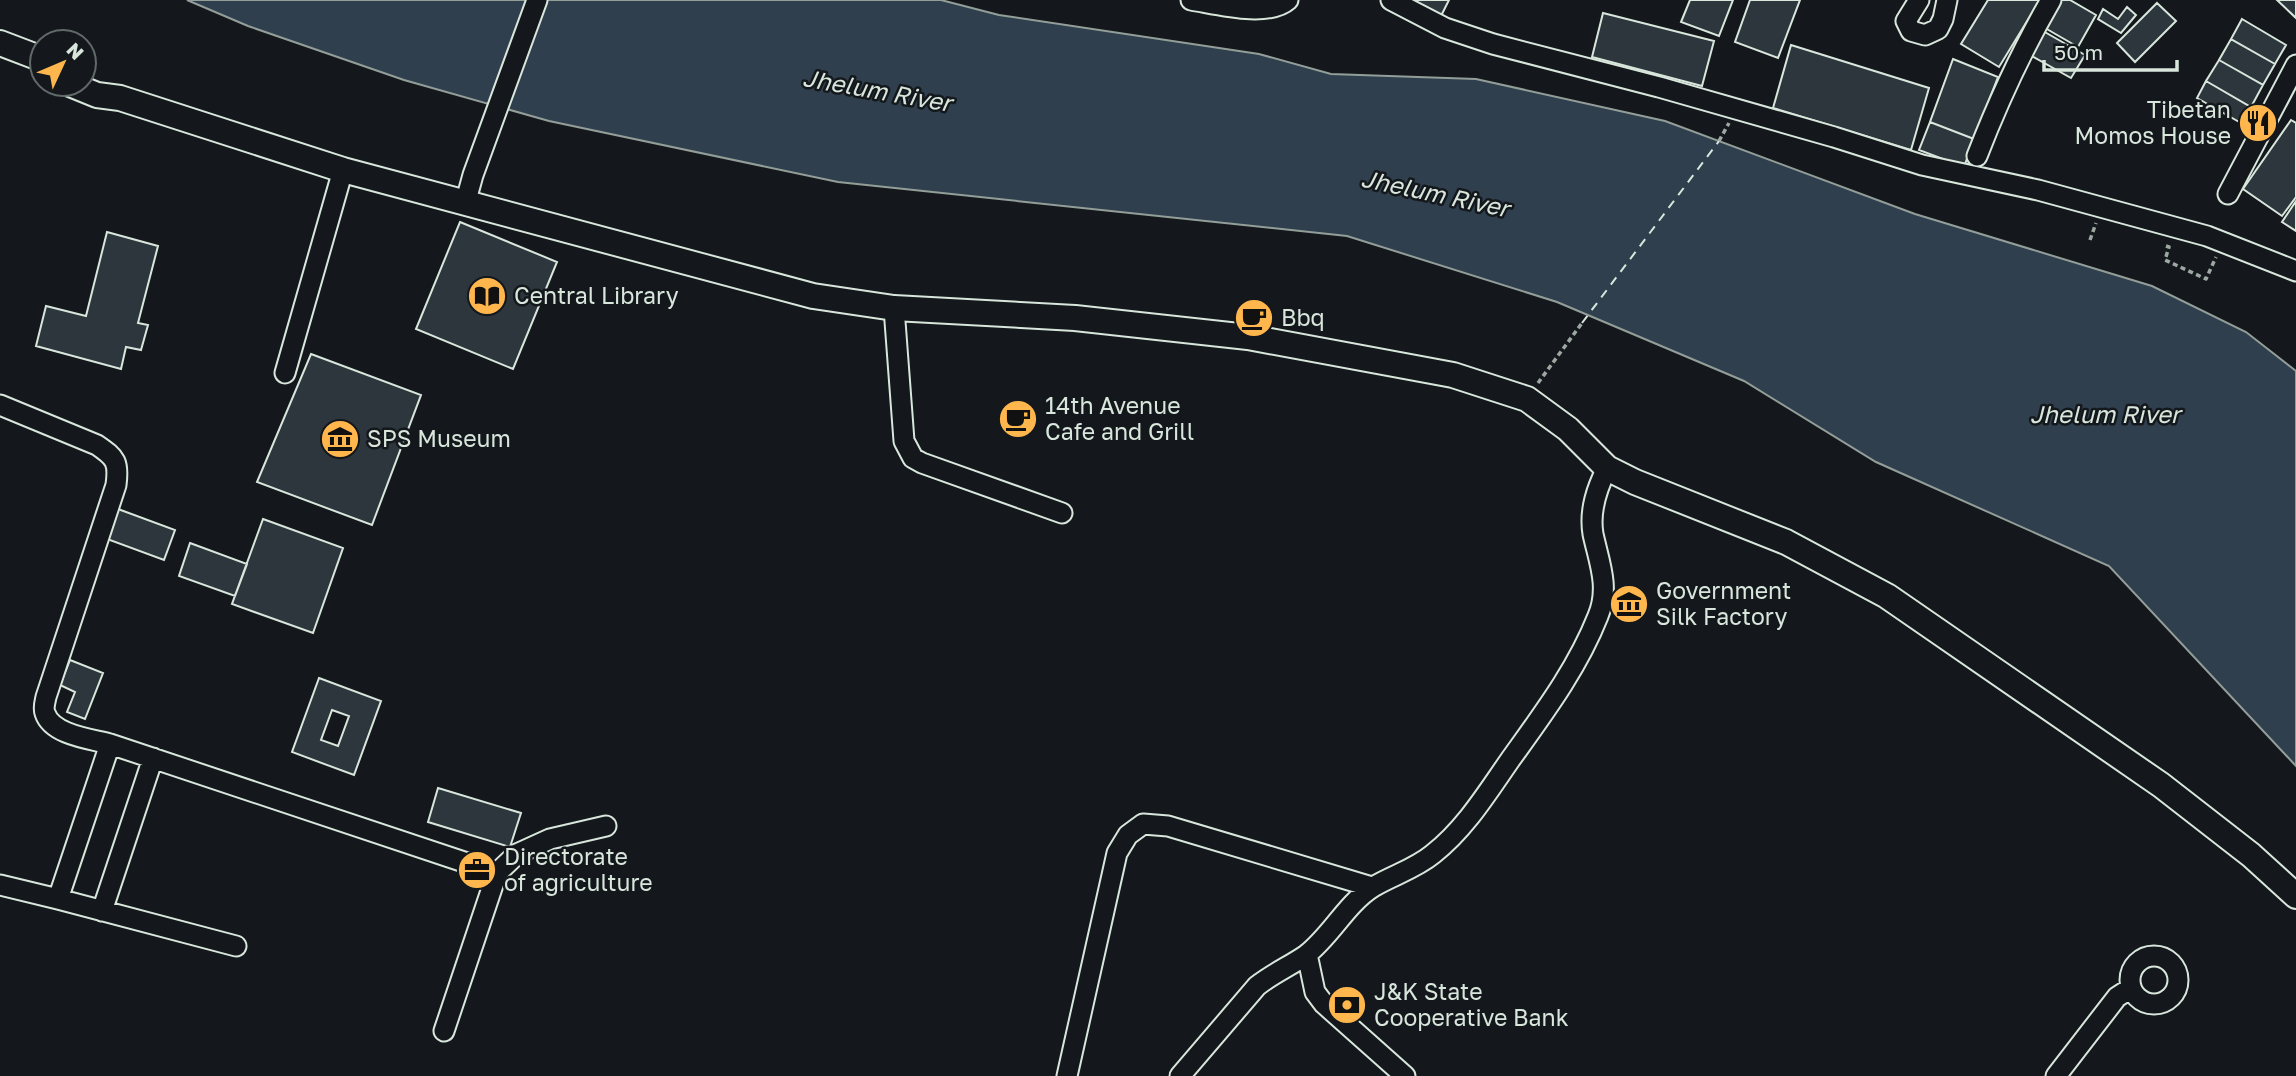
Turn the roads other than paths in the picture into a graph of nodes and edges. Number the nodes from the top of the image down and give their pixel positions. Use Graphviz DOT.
graph roads {
  1 [pos="537,0"];
  2 [pos="1191,0"];
  3 [pos="1288,0"];
  4 [pos="1391,0"];
  5 [pos="1919,0"];
  6 [pos="1947,0"];
  7 [pos="2051,0"];
  8 [pos="0,43"];
  9 [pos="28,54"];
  10 [pos="0,61"];
  11 [pos="2296,65"];
  12 [pos="28,67"];
  13 [pos="98,82"];
  14 [pos="98,95"];
  15 [pos="120,98"];
  16 [pos="1977,156"];
  17 [pos="343,170"];
  18 [pos="2228,194"];
  19 [pos="466,204"];
  20 [pos="2296,271"];
  21 [pos="894,309"];
  22 [pos="285,373"];
  23 [pos="0,405"];
  24 [pos="1607,468"];
  25 [pos="1062,513"];
  26 [pos="110,744"];
  27 [pos="153,758"];
  28 [pos="606,826"];
  29 [pos="497,873"];
  30 [pos="0,886"];
  31 [pos="1372,887"];
  32 [pos="2296,896"];
  33 [pos="58,899"];
  34 [pos="102,911"];
  35 [pos="236,946"];
  36 [pos="1307,954"];
  37 [pos="2131,988"];
  38 [pos="444,1031"];
  39 [pos="1067,1076"];
  40 [pos="1180,1076"];
  41 [pos="1405,1076"];
  42 [pos="2056,1076"];
  1 -- 19 [label="street"];
  2 -- 3 [label="street"];
  4 -- 20 [label="street"];
  5 -- 6 [label="street"];
  7 -- 16 [label="street"];
  8 -- 9 [label="main road"];
  10 -- 12 [label="main road"];
  11 -- 18 [label="street"];
  13 -- 15 [label="main road"];
  14 -- 15 [label="main road"];
  15 -- 17 [label="main road"];
  17 -- 19 [label="main road"];
  17 -- 22 [label="street"];
  19 -- 21 [label="main road"];
  21 -- 24 [label="main road"];
  21 -- 25 [label="street"];
  23 -- 26 [label="street"];
  24 -- 31 [label="street"];
  24 -- 32 [label="main road"];
  26 -- 27 [label="street"];
  26 -- 33 [label="street"];
  27 -- 29 [label="street"];
  27 -- 34 [label="street"];
  28 -- 29 [label="street"];
  29 -- 38 [label="street"];
  30 -- 33 [label="street"];
  31 -- 36 [label="street"];
  31 -- 39 [label="street"];
  33 -- 34 [label="street"];
  34 -- 35 [label="street"];
  36 -- 40 [label="street"];
  36 -- 41 [label="street"];
  37 -- 42 [label="street"];
}
